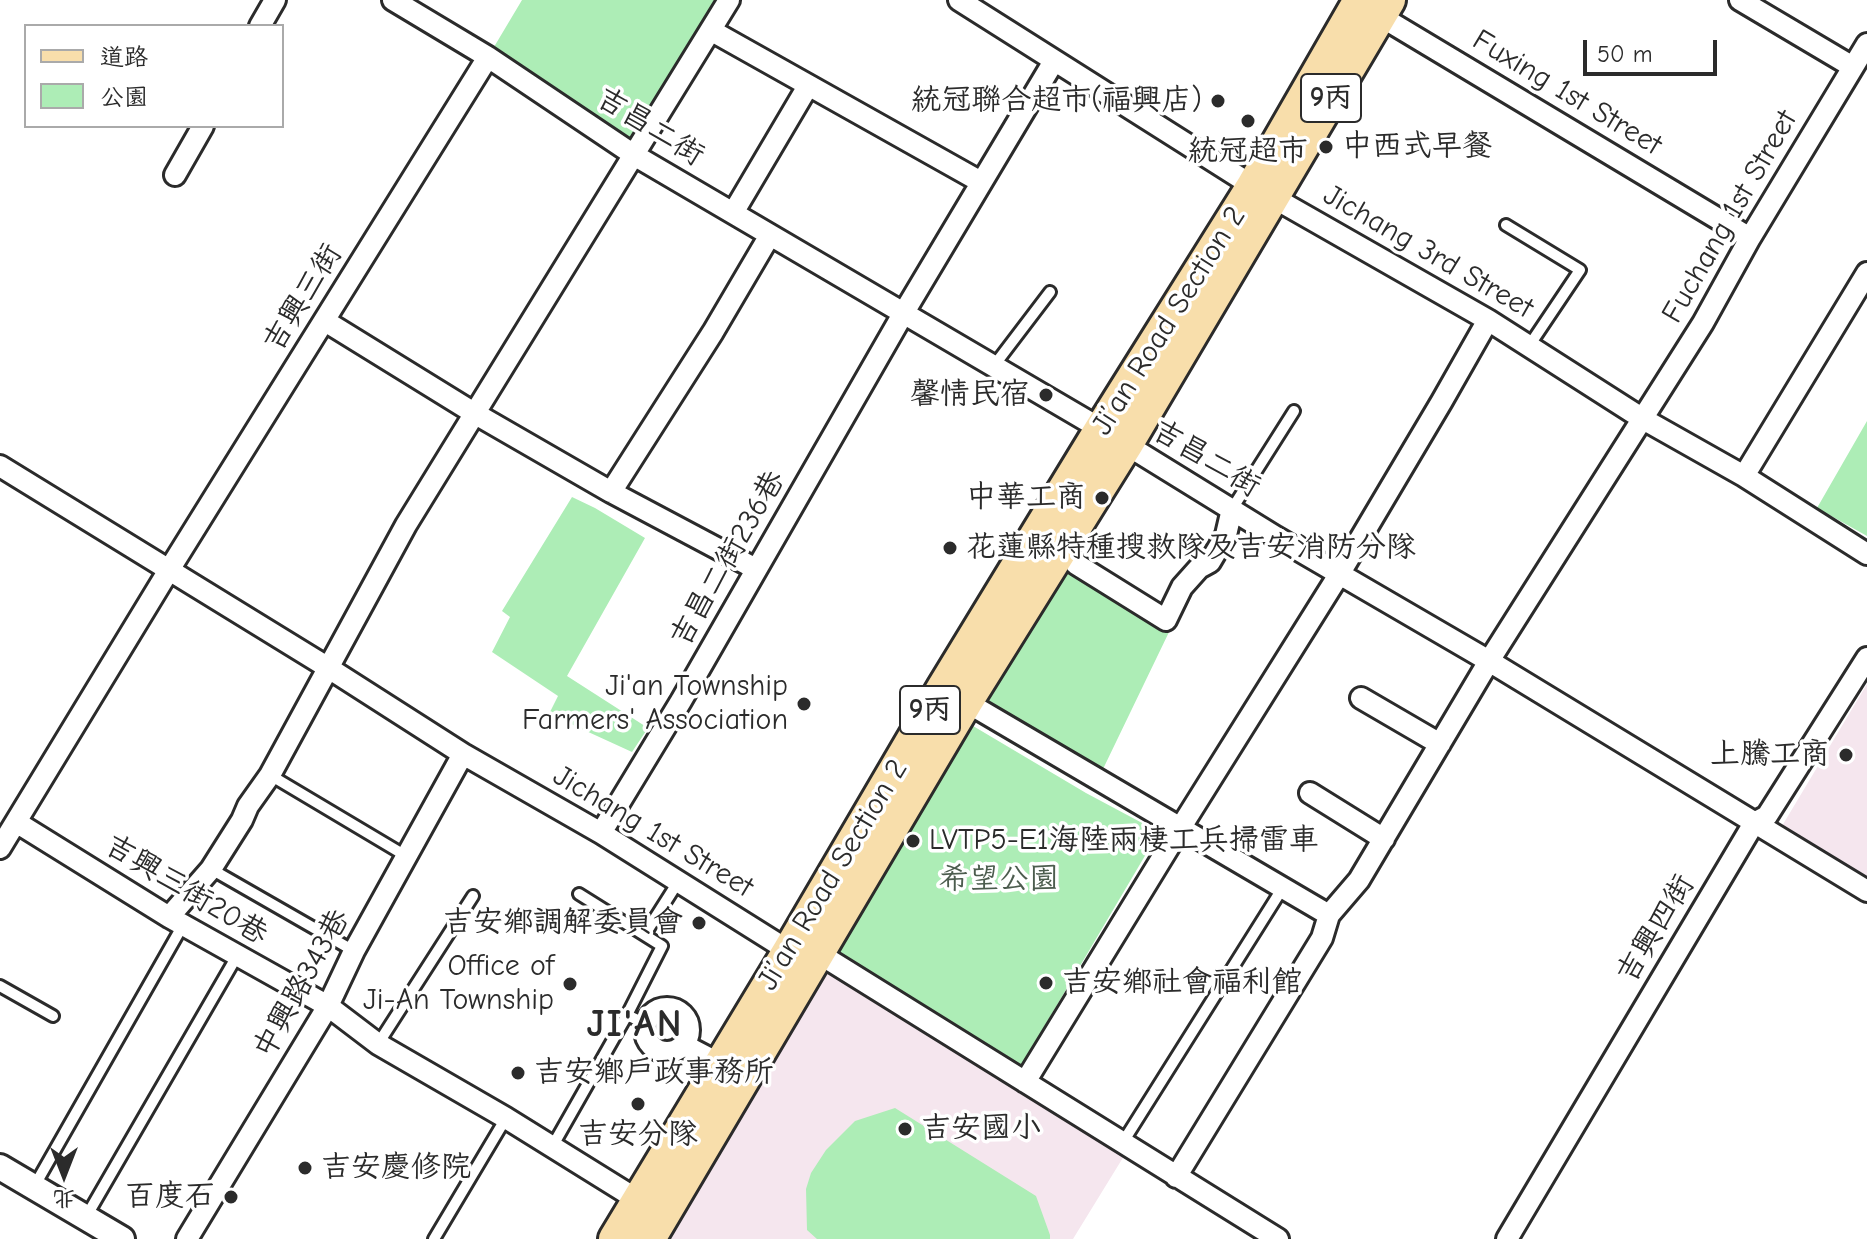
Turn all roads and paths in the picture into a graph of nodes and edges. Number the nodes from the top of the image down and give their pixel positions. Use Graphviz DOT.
graph roads {
  1 [pos="275,0"];
  2 [pos="393,0"];
  3 [pos="729,0"];
  4 [pos="959,0"];
  5 [pos="1740,0"];
  6 [pos="1368,4"];
  7 [pos="261,24"];
  8 [pos="712,31"];
  9 [pos="1867,44"];
  10 [pos="488,57"];
  11 [pos="1054,61"];
  12 [pos="1853,67"];
  13 [pos="808,86"];
  14 [pos="202,128"];
  15 [pos="634,155"];
  16 [pos="175,175"];
  17 [pos="981,182"];
  18 [pos="1263,191"];
  19 [pos="733,213"];
  20 [pos="1506,225"];
  21 [pos="770,235"];
  22 [pos="1750,238"];
  23 [pos="1867,273"];
  24 [pos="1050,292"];
  25 [pos="903,314"];
  26 [pos="1488,320"];
  27 [pos="325,321"];
  28 [pos="1529,346"];
  29 [pos="993,367"];
  30 [pos="1294,411"];
  31 [pos="474,413"];
  32 [pos="1643,419"];
  33 [pos="1113,437"];
  34 [pos="0,466"];
  35 [pos="1744,476"];
  36 [pos="611,492"];
  37 [pos="1232,509"];
  38 [pos="1867,554"];
  39 [pos="1076,564"];
  40 [pos="756,569"];
  41 [pos="169,570"];
  42 [pos="1340,573"];
  43 [pos="1867,658"];
  44 [pos="1489,661"];
  45 [pos="327,667"];
  46 [pos="954,695"];
  47 [pos="1361,698"];
  48 [pos="1440,744"];
  49 [pos="463,754"];
  50 [pos="270,775"];
  51 [pos="1310,793"];
  52 [pos="16,822"];
  53 [pos="1754,823"];
  54 [pos="1181,827"];
  55 [pos="601,833"];
  56 [pos="1384,839"];
  57 [pos="0,848"];
  58 [pos="406,856"];
  59 [pos="211,869"];
  60 [pos="678,882"];
  61 [pos="1282,889"];
  62 [pos="1867,891"];
  63 [pos="579,894"];
  64 [pos="473,896"];
  65 [pos="1329,915"];
  66 [pos="176,921"];
  67 [pos="645,934"];
  68 [pos="354,951"];
  69 [pos="803,952"];
  70 [pos="237,956"];
  71 [pos="0,986"];
  72 [pos="328,1006"];
  73 [pos="627,1015"];
  74 [pos="53,1016"];
  75 [pos="646,1024"];
  76 [pos="378,1044"];
  77 [pos="684,1045"];
  78 [pos="732,1070"];
  79 [pos="1025,1082"];
  80 [pos="506,1118"];
  81 [pos="1123,1142"];
  82 [pos="552,1147"];
  83 [pos="0,1167"];
  84 [pos="1176,1177"];
  85 [pos="34,1187"];
  86 [pos="86,1217"];
  87 [pos="650,1218"];
  88 [pos="122,1239"];
  89 [pos="187,1239"];
  90 [pos="434,1239"];
  91 [pos="615,1239"];
  92 [pos="1278,1239"];
  93 [pos="1507,1239"];
  1 -- 7 [label="street"];
  2 -- 10 [label="street, 吉昌二街"];
  3 -- 8 [label="street"];
  4 -- 11 [label="street, Jichang 3rd Street"];
  5 -- 12 [label="street"];
  6 -- 18 [label="main road, 9丙"];
  6 -- 22 [label="street, Fuxing 1st Street"];
  8 -- 13 [label="street"];
  8 -- 15 [label="street"];
  9 -- 12 [label="street, Fuchang 1st Street"];
  10 -- 15 [label="street, 吉昌二街"];
  10 -- 27 [label="street, 吉興三街"];
  11 -- 17 [label="street, 吉昌二街236巷"];
  11 -- 18 [label="street, Jichang 3rd Street"];
  12 -- 22 [label="street, Fuchang 1st Street"];
  13 -- 17 [label="street"];
  13 -- 19 [label="street"];
  14 -- 16 [label="street"];
  15 -- 19 [label="street, 吉昌二街"];
  15 -- 31 [label="street"];
  17 -- 25 [label="street, 吉昌二街236巷"];
  18 -- 26 [label="street, Jichang 3rd Street"];
  18 -- 33 [label="main road, Ji’an Road Section 2 / 9丙"];
  19 -- 21 [label="street, 吉昌二街"];
  20 -- 28 [label="lane"];
  21 -- 25 [label="street, 吉昌二街"];
  21 -- 36 [label="street"];
  22 -- 32 [label="street, Fuchang 1st Street"];
  23 -- 35 [label="street"];
  24 -- 29 [label="lane"];
  25 -- 29 [label="street, 吉昌二街"];
  25 -- 40 [label="street, 吉昌二街236巷"];
  26 -- 28 [label="street, Jichang 3rd Street"];
  26 -- 42 [label="street"];
  27 -- 31 [label="street"];
  27 -- 41 [label="street, 吉興三街"];
  28 -- 32 [label="street, Jichang 3rd Street"];
  29 -- 33 [label="street, 吉昌二街"];
  30 -- 37 [label="lane"];
  31 -- 36 [label="street"];
  31 -- 45 [label="street"];
  32 -- 35 [label="street, Jichang 3rd Street"];
  32 -- 44 [label="street, Fuchang 1st Street"];
  33 -- 37 [label="street, 吉昌二街"];
  33 -- 46 [label="main road, Ji’an Road Section 2 / 9丙"];
  34 -- 41 [label="street, Jichang 1st Street"];
  35 -- 38 [label="street, Jichang 3rd Street"];
  36 -- 40 [label="street"];
  37 -- 39 [label="street"];
  37 -- 42 [label="street, 吉昌二街"];
  40 -- 55 [label="street, 吉昌二街236巷"];
  41 -- 45 [label="street, Jichang 1st Street"];
  41 -- 52 [label="street, 吉興三街"];
  42 -- 44 [label="street, 吉昌二街"];
  42 -- 54 [label="street"];
  43 -- 53 [label="street, 吉興四街"];
  44 -- 48 [label="street, Fuchang 1st Street"];
  44 -- 53 [label="street, 吉昌二街"];
  45 -- 49 [label="street, Jichang 1st Street"];
  45 -- 50 [label="street"];
  46 -- 54 [label="street"];
  46 -- 69 [label="main road, Ji’an Road Section 2 / 9丙"];
  47 -- 48 [label="street"];
  48 -- 56 [label="street, Fuchang 1st Street"];
  49 -- 55 [label="street, Jichang 1st Street"];
  49 -- 58 [label="street, 中興路343巷"];
  50 -- 58 [label="lane"];
  50 -- 59 [label="street"];
  51 -- 56 [label="street"];
  52 -- 57 [label="street, 吉興三街"];
  52 -- 66 [label="street, 吉興三街20巷"];
  53 -- 62 [label="street, 吉昌二街"];
  53 -- 93 [label="street, 吉興四街"];
  54 -- 61 [label="street"];
  54 -- 79 [label="street"];
  55 -- 60 [label="street, Jichang 1st Street"];
  56 -- 65 [label="street, Fuchang 1st Street"];
  58 -- 68 [label="street, 中興路343巷"];
  59 -- 66 [label="street"];
  59 -- 68 [label="lane"];
  60 -- 67 [label="lane"];
  60 -- 69 [label="street, Jichang 1st Street"];
  61 -- 65 [label="street"];
  61 -- 81 [label="lane"];
  63 -- 67 [label="lane"];
  64 -- 76 [label="lane"];
  65 -- 84 [label="street, Fuchang 1st Street"];
  66 -- 70 [label="street, 吉興三街20巷"];
  66 -- 85 [label="lane"];
  67 -- 73 [label="lane"];
  68 -- 72 [label="street, 中興路343巷"];
  69 -- 78 [label="main road, Ji’an Road Section 2 / 9丙"];
  69 -- 79 [label="street, Jichang 1st Street"];
  70 -- 72 [label="street, 吉興三街20巷"];
  70 -- 86 [label="lane"];
  71 -- 74 [label="lane"];
  72 -- 76 [label="street, 吉興三街20巷"];
  72 -- 89 [label="street, 中興路343巷"];
  73 -- 75 [label="lane"];
  73 -- 82 [label="lane"];
  75 -- 77 [label="street"];
  75 -- 77 [label="street"];
  76 -- 80 [label="street, 吉興三街20巷"];
  77 -- 78 [label="street"];
  78 -- 87 [label="main road, Ji’an Road Section 2 / 9丙"];
  79 -- 81 [label="street, Jichang 1st Street"];
  80 -- 82 [label="street, 吉興三街20巷"];
  80 -- 90 [label="lane"];
  81 -- 84 [label="street, Jichang 1st Street"];
  82 -- 87 [label="street, 吉興三街20巷"];
  83 -- 85 [label="street"];
  84 -- 92 [label="street, Jichang 1st Street"];
  85 -- 86 [label="street"];
  86 -- 88 [label="street"];
  87 -- 91 [label="main road, Ji’an Road Section 2 / 9丙"];
}
